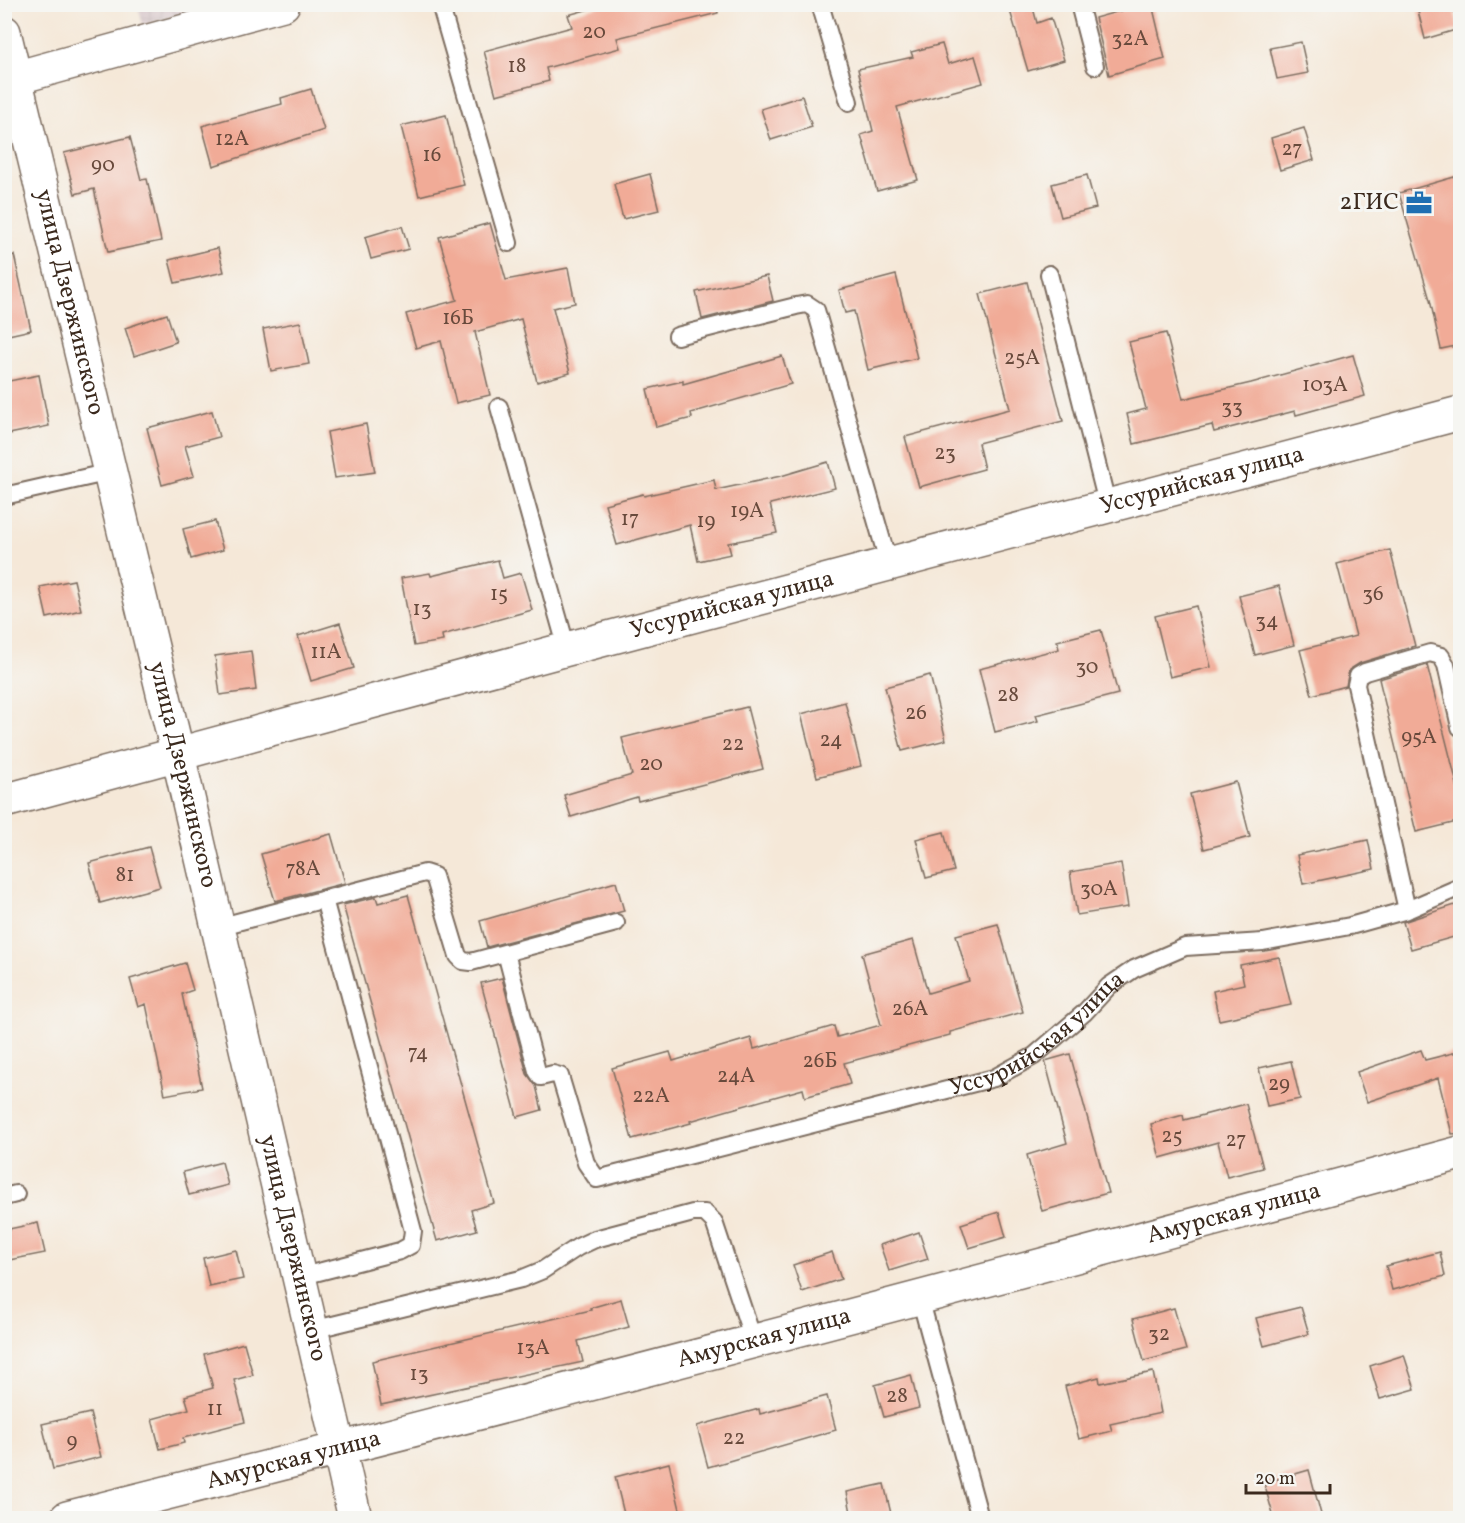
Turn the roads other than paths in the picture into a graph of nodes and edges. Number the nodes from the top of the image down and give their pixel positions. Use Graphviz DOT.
graph roads {
  1 [pos="283,4"];
  2 [pos="440,4"];
  3 [pos="820,4"];
  4 [pos="1079,4"];
  5 [pos="4,32"];
  6 [pos="1095,66"];
  7 [pos="10,79"];
  8 [pos="849,102"];
  9 [pos="508,243"];
  10 [pos="1049,274"];
  11 [pos="677,336"];
  12 [pos="499,407"];
  13 [pos="1461,413"];
  14 [pos="110,472"];
  15 [pos="4,496"];
  16 [pos="1108,507"];
  17 [pos="889,566"];
  18 [pos="567,649"];
  19 [pos="1461,727"];
  20 [pos="178,755"];
  21 [pos="4,801"];
  22 [pos="1461,887"];
  23 [pos="324,899"];
  24 [pos="1407,910"];
  25 [pos="616,924"];
  26 [pos="218,927"];
  27 [pos="506,953"];
  28 [pos="1461,1153"];
  29 [pos="299,1277"];
  30 [pos="920,1298"];
  31 [pos="312,1330"];
  32 [pos="754,1341"];
  33 [pos="340,1450"];
  34 [pos="67,1518"];
  35 [pos="355,1518"];
  36 [pos="980,1518"];
  1 -- 7 [label="street"];
  2 -- 9 [label="lane"];
  3 -- 8 [label="lane"];
  4 -- 6 [label="lane"];
  5 -- 7 [label="street, улица Дзержинского"];
  7 -- 14 [label="street, улица Дзержинского"];
  10 -- 16 [label="lane"];
  11 -- 17 [label="lane"];
  12 -- 18 [label="lane"];
  13 -- 16 [label="street, Уссурийская улица"];
  14 -- 15 [label="lane"];
  14 -- 20 [label="street, улица Дзержинского"];
  16 -- 17 [label="street, Уссурийская улица"];
  17 -- 18 [label="street, Уссурийская улица"];
  18 -- 20 [label="street, Уссурийская улица"];
  19 -- 24 [label="lane"];
  20 -- 21 [label="street, Уссурийская улица"];
  20 -- 26 [label="street, улица Дзержинского"];
  22 -- 24 [label="lane, Уссурийская улица"];
  23 -- 26 [label="lane"];
  23 -- 27 [label="lane"];
  23 -- 29 [label="lane"];
  24 -- 27 [label="lane, Уссурийская улица"];
  25 -- 27 [label="lane"];
  26 -- 29 [label="street, улица Дзержинского"];
  28 -- 30 [label="street, Амурская улица"];
  29 -- 31 [label="street, улица Дзержинского"];
  30 -- 32 [label="street, Амурская улица"];
  30 -- 36 [label="lane"];
  31 -- 32 [label="lane"];
  31 -- 33 [label="street, улица Дзержинского"];
  32 -- 33 [label="street, Амурская улица"];
  33 -- 34 [label="street, Амурская улица"];
  33 -- 35 [label="street, улица Дзержинского"];
}
